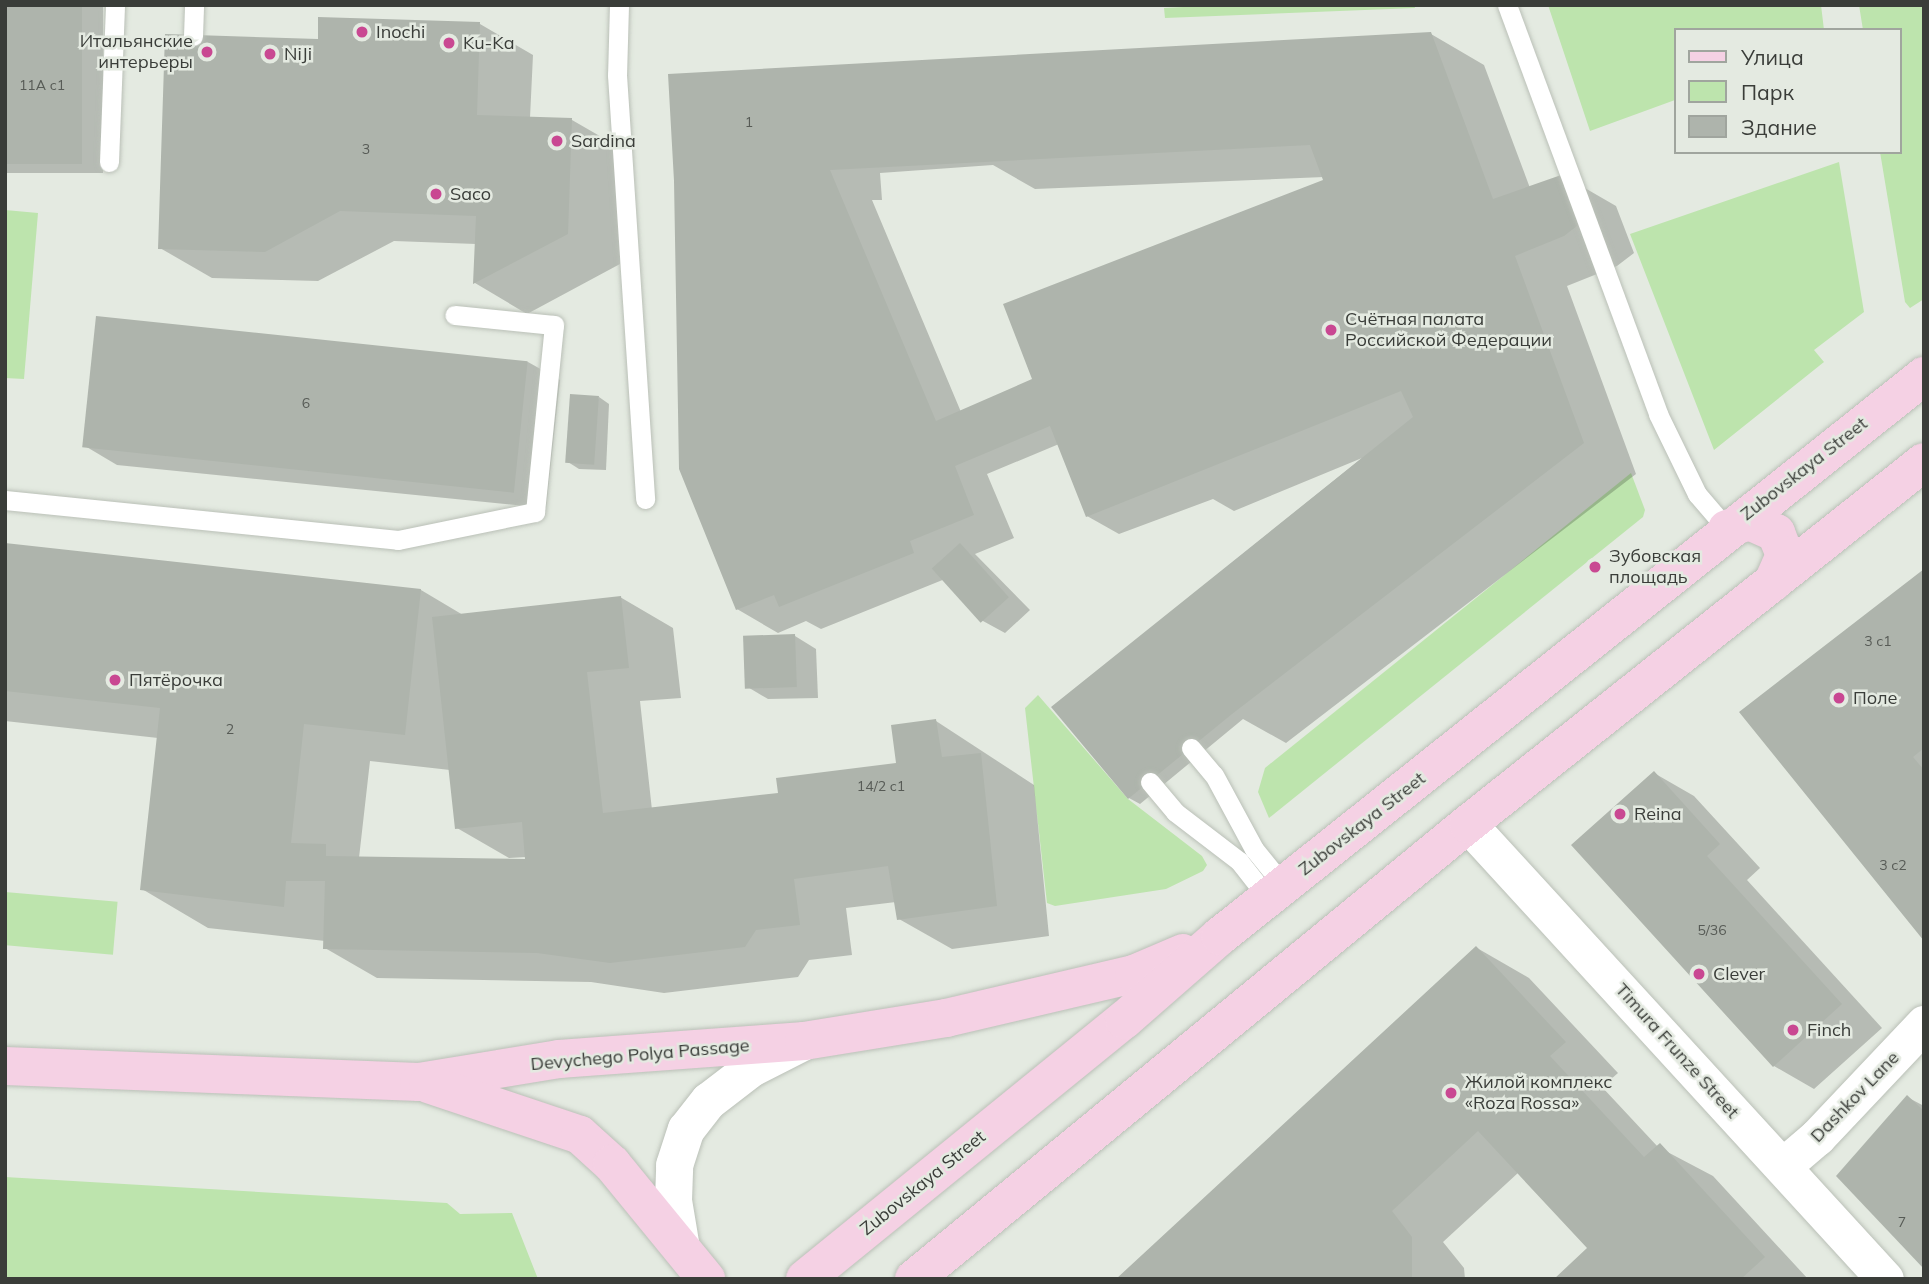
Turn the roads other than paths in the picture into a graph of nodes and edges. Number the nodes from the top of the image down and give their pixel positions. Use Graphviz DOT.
graph roads {
  1 [pos="115,5"];
  2 [pos="194,5"];
  3 [pos="619,5"];
  4 [pos="1507,5"];
  5 [pos="193,36"];
  6 [pos="109,162"];
  7 [pos="455,315"];
  8 [pos="1924,376"];
  9 [pos="1924,462"];
  10 [pos="645,499"];
  11 [pos="5,500"];
  12 [pos="1727,530"];
  13 [pos="1773,582"];
  14 [pos="1191,748"];
  15 [pos="1150,782"];
  16 [pos="1468,824"];
  17 [pos="1276,892"];
  18 [pos="1220,936"];
  19 [pos="1924,1024"];
  20 [pos="804,1041"];
  21 [pos="5,1066"];
  22 [pos="419,1082"];
  23 [pos="1783,1166"];
  24 [pos="681,1248"];
  25 [pos="1870,1274"];
  26 [pos="706,1279"];
  27 [pos="805,1279"];
  28 [pos="914,1279"];
  1 -- 6 [label="lane"];
  2 -- 5 [label="lane"];
  3 -- 10 [label="lane"];
  4 -- 12 [label="lane"];
  7 -- 11 [label="lane"];
  8 -- 12 [label="main road, Zubovskaya Street"];
  9 -- 13 [label="main road"];
  12 -- 13 [label="main road"];
  12 -- 17 [label="main road, Zubovskaya Street"];
  13 -- 16 [label="main road"];
  14 -- 17 [label="lane"];
  15 -- 17 [label="lane"];
  16 -- 23 [label="street, Timura Frunze Street"];
  16 -- 28 [label="main road"];
  17 -- 18 [label="main road, Zubovskaya Street"];
  18 -- 20 [label="main road, Devychego Polya Passage"];
  18 -- 27 [label="main road, Zubovskaya Street"];
  19 -- 23 [label="street, Dashkov Lane"];
  20 -- 22 [label="main road, Devychego Polya Passage"];
  20 -- 24 [label="street"];
  21 -- 22 [label="main road, Devychego Polya Passage"];
  22 -- 24 [label="main road"];
  23 -- 25 [label="street, Timura Frunze Street"];
  24 -- 26 [label="main road"];
}
